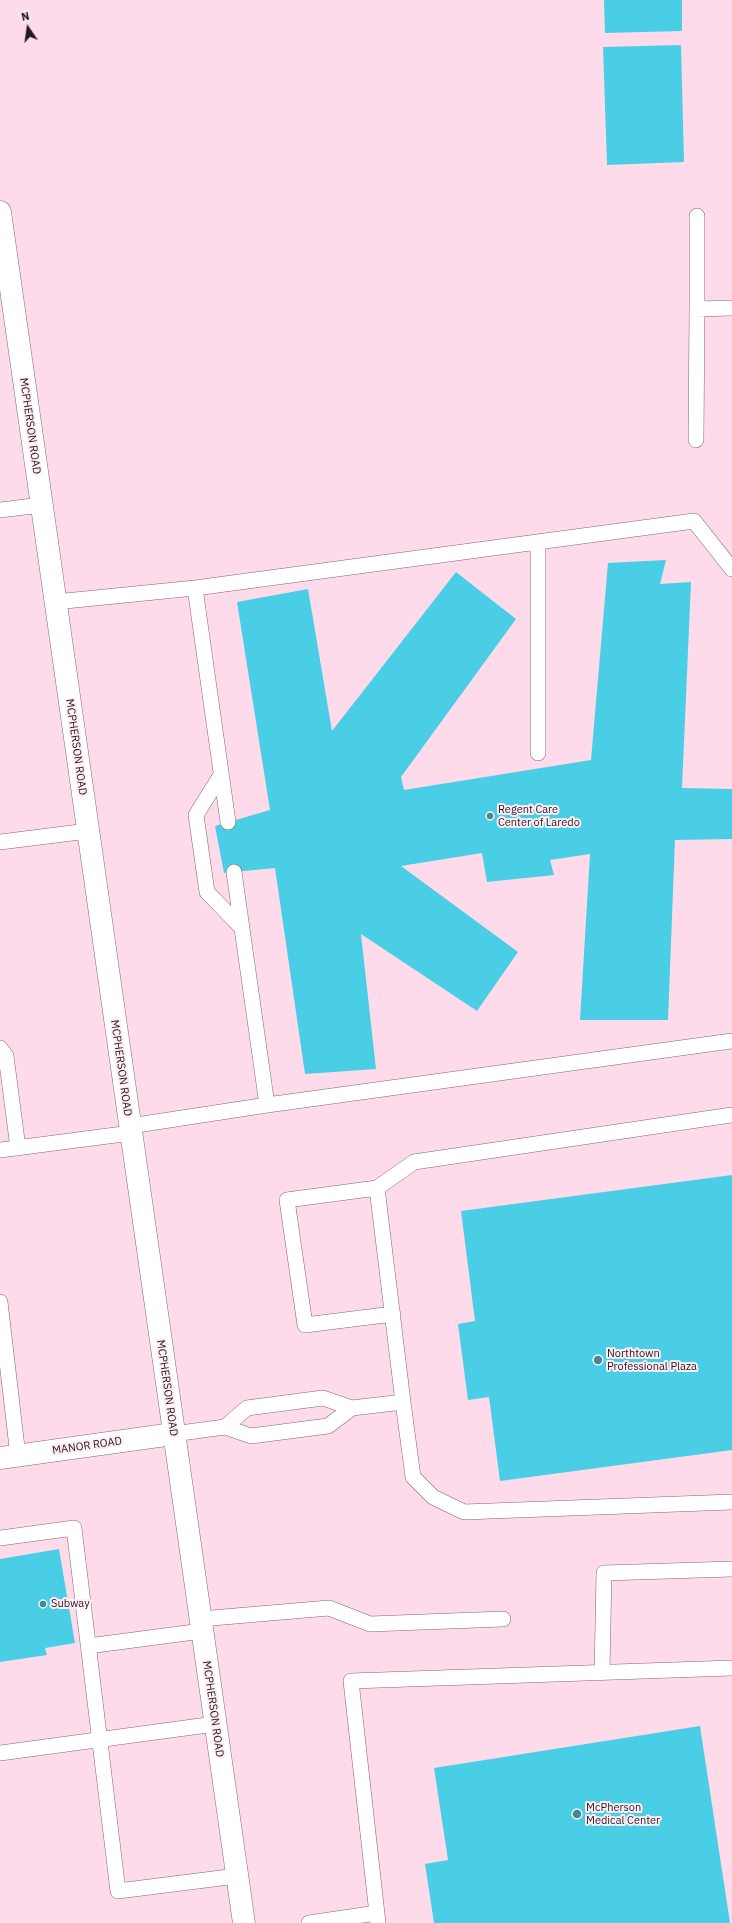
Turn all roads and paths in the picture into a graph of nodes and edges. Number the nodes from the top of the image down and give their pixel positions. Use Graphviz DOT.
graph roads {
  1 [pos="0,212"];
  2 [pos="697,216"];
  3 [pos="732,308"];
  4 [pos="697,309"];
  5 [pos="696,440"];
  6 [pos="41,505"];
  7 [pos="0,510"];
  8 [pos="538,542"];
  9 [pos="732,569"];
  10 [pos="194,588"];
  11 [pos="56,602"];
  12 [pos="538,753"];
  13 [pos="221,775"];
  14 [pos="228,822"];
  15 [pos="88,831"];
  16 [pos="0,842"];
  17 [pos="234,872"];
  18 [pos="242,928"];
  19 [pos="732,1041"];
  20 [pos="0,1048"];
  21 [pos="267,1105"];
  22 [pos="732,1115"];
  23 [pos="130,1129"];
  24 [pos="18,1148"];
  25 [pos="0,1150"];
  26 [pos="377,1188"];
  27 [pos="0,1302"];
  28 [pos="392,1314"];
  29 [pos="403,1402"];
  30 [pos="352,1408"];
  31 [pos="225,1427"];
  32 [pos="173,1434"];
  33 [pos="9,1457"];
  34 [pos="732,1502"];
  35 [pos="0,1538"];
  36 [pos="732,1569"];
  37 [pos="503,1619"];
  38 [pos="201,1625"];
  39 [pos="88,1646"];
  40 [pos="732,1668"];
  41 [pos="602,1673"];
  42 [pos="215,1724"];
  43 [pos="100,1740"];
  44 [pos="0,1753"];
  45 [pos="237,1876"];
  46 [pos="377,1918"];
  47 [pos="244,1923"];
  48 [pos="309,1923"];
  1 -- 6 [label="main road, MCPHERSON ROAD"];
  2 -- 4 [label="lane"];
  3 -- 4 [label="lane"];
  4 -- 5 [label="lane"];
  6 -- 7 [label="lane"];
  6 -- 11 [label="main road, MCPHERSON ROAD"];
  8 -- 9 [label="lane"];
  8 -- 10 [label="lane"];
  8 -- 12 [label="lane"];
  10 -- 11 [label="lane"];
  10 -- 13 [label="lane"];
  11 -- 15 [label="main road, MCPHERSON ROAD"];
  13 -- 14 [label="lane"];
  13 -- 18 [label="lane"];
  15 -- 16 [label="lane"];
  15 -- 23 [label="main road, MCPHERSON ROAD"];
  17 -- 18 [label="lane"];
  18 -- 21 [label="lane"];
  19 -- 21 [label="lane"];
  20 -- 24 [label="lane"];
  21 -- 23 [label="lane"];
  22 -- 26 [label="lane"];
  23 -- 24 [label="lane"];
  23 -- 32 [label="main road, MCPHERSON ROAD"];
  24 -- 25 [label="lane"];
  26 -- 28 [label="lane"];
  26 -- 28 [label="lane"];
  27 -- 33 [label="lane"];
  28 -- 29 [label="lane"];
  29 -- 30 [label="lane"];
  29 -- 34 [label="lane"];
  30 -- 31 [label="lane"];
  30 -- 31 [label="lane"];
  31 -- 32 [label="lane"];
  32 -- 33 [label="main road, MANOR ROAD"];
  32 -- 38 [label="main road, MCPHERSON ROAD"];
  35 -- 39 [label="lane"];
  36 -- 41 [label="lane"];
  37 -- 38 [label="lane"];
  38 -- 39 [label="lane"];
  38 -- 42 [label="main road, MCPHERSON ROAD"];
  39 -- 43 [label="lane"];
  40 -- 41 [label="lane"];
  41 -- 46 [label="lane"];
  42 -- 43 [label="lane"];
  42 -- 45 [label="main road, MCPHERSON ROAD"];
  43 -- 44 [label="lane"];
  43 -- 45 [label="lane"];
  45 -- 47 [label="main road, MCPHERSON ROAD"];
  46 -- 48 [label="lane"];
}
